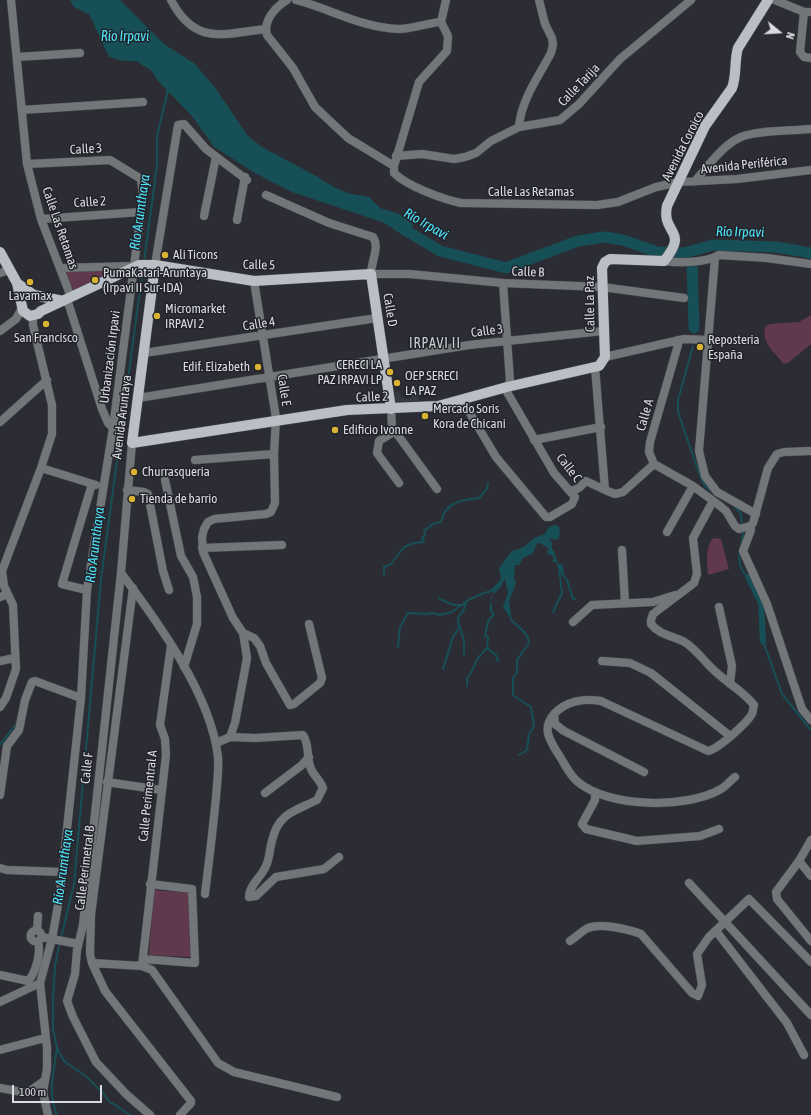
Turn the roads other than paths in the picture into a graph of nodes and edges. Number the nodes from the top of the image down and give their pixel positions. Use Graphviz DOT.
graph roads {
  1 [pos="11,0"];
  2 [pos="171,0"];
  3 [pos="287,0"];
  4 [pos="296,0"];
  5 [pos="446,0"];
  6 [pos="539,0"];
  7 [pos="691,0"];
  8 [pos="768,0"];
  9 [pos="775,0"];
  10 [pos="808,12"];
  11 [pos="441,22"];
  12 [pos="265,30"];
  13 [pos="80,53"];
  14 [pos="17,57"];
  15 [pos="811,58"];
  16 [pos="143,102"];
  17 [pos="22,110"];
  18 [pos="519,127"];
  19 [pos="811,129"];
  20 [pos="396,156"];
  21 [pos="216,158"];
  22 [pos="27,164"];
  23 [pos="394,166"];
  24 [pos="811,170"];
  25 [pos="679,182"];
  26 [pos="694,182"];
  27 [pos="266,195"];
  28 [pos="141,212"];
  29 [pos="204,216"];
  30 [pos="41,219"];
  31 [pos="236,220"];
  32 [pos="0,252"];
  33 [pos="715,257"];
  34 [pos="665,260"];
  35 [pos="811,264"];
  36 [pos="144,265"];
  37 [pos="61,268"];
  38 [pos="4,272"];
  39 [pos="371,274"];
  40 [pos="254,280"];
  41 [pos="503,282"];
  42 [pos="17,283"];
  43 [pos="602,287"];
  44 [pos="36,296"];
  45 [pos="684,298"];
  46 [pos="67,299"];
  47 [pos="22,306"];
  48 [pos="37,313"];
  49 [pos="377,318"];
  50 [pos="0,330"];
  51 [pos="603,331"];
  52 [pos="263,336"];
  53 [pos="507,340"];
  54 [pos="678,340"];
  55 [pos="708,340"];
  56 [pos="144,353"];
  57 [pos="605,357"];
  58 [pos="384,359"];
  59 [pos="595,367"];
  60 [pos="270,378"];
  61 [pos="47,380"];
  62 [pos="507,387"];
  63 [pos="138,398"];
  64 [pos="462,400"];
  65 [pos="391,409"];
  66 [pos="0,422"];
  67 [pos="275,422"];
  68 [pos="601,427"];
  69 [pos="113,428"];
  70 [pos="395,431"];
  71 [pos="534,440"];
  72 [pos="132,443"];
  73 [pos="811,451"];
  74 [pos="274,454"];
  75 [pos="195,460"];
  76 [pos="654,464"];
  77 [pos="41,468"];
  78 [pos="166,480"];
  79 [pos="399,483"];
  80 [pos="92,484"];
  81 [pos="103,486"];
  82 [pos="693,486"];
  83 [pos="127,490"];
  84 [pos="437,490"];
  85 [pos="605,490"];
  86 [pos="571,491"];
  87 [pos="713,501"];
  88 [pos="756,514"];
  89 [pos="745,527"];
  90 [pos="667,532"];
  91 [pos="282,545"];
  92 [pos="202,548"];
  93 [pos="622,550"];
  94 [pos="121,573"];
  95 [pos="133,588"];
  96 [pos="88,590"];
  97 [pos="169,590"];
  98 [pos="4,595"];
  99 [pos="678,595"];
  100 [pos="625,604"];
  101 [pos="719,606"];
  102 [pos="573,622"];
  103 [pos="309,624"];
  104 [pos="244,633"];
  105 [pos="171,646"];
  106 [pos="14,658"];
  107 [pos="0,661"];
  108 [pos="602,661"];
  109 [pos="184,667"];
  110 [pos="730,684"];
  111 [pos="82,698"];
  112 [pos="0,707"];
  113 [pos="554,714"];
  114 [pos="811,720"];
  115 [pos="730,736"];
  116 [pos="230,737"];
  117 [pos="216,743"];
  118 [pos="3,747"];
  119 [pos="309,757"];
  120 [pos="644,772"];
  121 [pos="735,777"];
  122 [pos="107,782"];
  123 [pos="161,790"];
  124 [pos="266,793"];
  125 [pos="595,793"];
  126 [pos="0,795"];
  127 [pos="719,829"];
  128 [pos="811,840"];
  129 [pos="339,858"];
  130 [pos="799,861"];
  131 [pos="0,868"];
  132 [pos="62,872"];
  133 [pos="811,876"];
  134 [pos="150,884"];
  135 [pos="689,884"];
  136 [pos="205,894"];
  137 [pos="38,916"];
  138 [pos="725,923"];
  139 [pos="716,932"];
  140 [pos="39,936"];
  141 [pos="53,939"];
  142 [pos="570,941"];
  143 [pos="811,941"];
  144 [pos="75,943"];
  145 [pos="142,962"];
  146 [pos="811,962"];
  147 [pos="92,963"];
  148 [pos="0,975"];
  149 [pos="40,984"];
  150 [pos="0,1002"];
  151 [pos="811,1016"];
  152 [pos="45,1038"];
  153 [pos="0,1050"];
  154 [pos="804,1055"];
  155 [pos="44,1081"];
  156 [pos="0,1088"];
  157 [pos="336,1097"];
  158 [pos="48,1115"];
  159 [pos="150,1115"];
  160 [pos="180,1115"];
  1 -- 14 [label="street, Calle Las Retamas"];
  2 -- 12 [label="street"];
  3 -- 12 [label="street"];
  4 -- 11 [label="street"];
  5 -- 11 [label="street"];
  6 -- 18 [label="street"];
  7 -- 18 [label="street, Calle Tarija"];
  8 -- 25 [label="main road, Avenida Coroico"];
  9 -- 10 [label="street"];
  10 -- 15 [label="street"];
  11 -- 20 [label="street"];
  12 -- 23 [label="street"];
  13 -- 14 [label="street"];
  14 -- 17 [label="street, Calle Las Retamas"];
  16 -- 17 [label="street"];
  17 -- 22 [label="street, Calle Las Retamas"];
  18 -- 20 [label="street, Calle Tarija"];
  19 -- 26 [label="street"];
  20 -- 23 [label="street"];
  21 -- 29 [label="street"];
  21 -- 31 [label="street"];
  21 -- 36 [label="street"];
  22 -- 28 [label="street, Calle 3"];
  22 -- 30 [label="street, Calle Las Retamas"];
  23 -- 25 [label="street, Calle Las Retamas"];
  24 -- 26 [label="street, Avenida Periférica"];
  25 -- 26 [label="street, Avenida Periférica"];
  25 -- 34 [label="main road, Avenida Coroico"];
  27 -- 39 [label="street, Calle D"];
  28 -- 30 [label="street, Calle 2"];
  28 -- 36 [label="street"];
  30 -- 37 [label="street, Calle Las Retamas"];
  32 -- 38 [label="main road"];
  33 -- 34 [label="street"];
  33 -- 35 [label="street"];
  33 -- 55 [label="street"];
  34 -- 43 [label="main road, Calle La Paz"];
  36 -- 37 [label="street"];
  36 -- 40 [label="main road, Calle 5"];
  36 -- 46 [label="main road"];
  36 -- 56 [label="main road, Avenida Aruntaya"];
  36 -- 69 [label="street, Urbanización Irpavi"];
  37 -- 46 [label="street, Calle Las Retamas"];
  38 -- 42 [label="main road"];
  39 -- 40 [label="main road, Calle 5"];
  39 -- 41 [label="street, Calle B"];
  39 -- 49 [label="main road, Calle D"];
  40 -- 52 [label="street, Calle E"];
  41 -- 43 [label="street, Calle B"];
  41 -- 53 [label="street, Calle C"];
  42 -- 44 [label="main road"];
  42 -- 47 [label="main road"];
  43 -- 45 [label="street, Calle B"];
  43 -- 51 [label="main road, Calle La Paz"];
  44 -- 46 [label="main road"];
  44 -- 47 [label="main road"];
  44 -- 48 [label="main road"];
  46 -- 48 [label="main road"];
  46 -- 69 [label="street, Calle Las Retamas"];
  47 -- 48 [label="main road"];
  47 -- 50 [label="street"];
  48 -- 61 [label="street"];
  49 -- 52 [label="street, Calle 4"];
  49 -- 58 [label="main road, Calle D"];
  51 -- 53 [label="street, Calle 3"];
  51 -- 57 [label="main road, Calle La Paz"];
  52 -- 56 [label="street, Calle 4"];
  52 -- 60 [label="street, Calle E"];
  53 -- 58 [label="street, Calle 3"];
  53 -- 62 [label="street, Calle C"];
  54 -- 55 [label="street"];
  54 -- 57 [label="street"];
  54 -- 76 [label="street, Calle A"];
  55 -- 88 [label="street"];
  56 -- 63 [label="main road, Avenida Aruntaya"];
  57 -- 59 [label="main road"];
  58 -- 60 [label="street, Calle 3"];
  58 -- 65 [label="main road, Calle D"];
  59 -- 62 [label="main road, Calle 2"];
  59 -- 68 [label="street"];
  60 -- 63 [label="street, Calle 3"];
  60 -- 67 [label="street, Calle E"];
  61 -- 66 [label="street"];
  61 -- 77 [label="street"];
  62 -- 64 [label="main road, Calle 2"];
  62 -- 71 [label="street, Calle C"];
  63 -- 72 [label="main road, Avenida Aruntaya"];
  64 -- 65 [label="main road, Calle 2"];
  64 -- 86 [label="street, Calle C"];
  65 -- 67 [label="main road, Calle 2"];
  65 -- 70 [label="street, Calle D"];
  67 -- 72 [label="main road, Calle 2"];
  67 -- 74 [label="street, Calle E"];
  68 -- 71 [label="street"];
  68 -- 85 [label="street"];
  69 -- 81 [label="street, Urbanización Irpavi"];
  70 -- 79 [label="street"];
  70 -- 84 [label="street, Calle D"];
  71 -- 86 [label="street, Calle C"];
  72 -- 83 [label="street, Avenida Aruntaya"];
  73 -- 88 [label="street"];
  74 -- 75 [label="street"];
  74 -- 92 [label="street, Calle E"];
  76 -- 82 [label="street"];
  76 -- 85 [label="street"];
  77 -- 80 [label="street"];
  77 -- 98 [label="street"];
  78 -- 109 [label="street"];
  80 -- 81 [label="street"];
  80 -- 96 [label="street"];
  81 -- 96 [label="street, Urbanización Irpavi"];
  82 -- 87 [label="street"];
  82 -- 90 [label="street"];
  83 -- 94 [label="street, Avenida Aruntaya"];
  83 -- 97 [label="street"];
  85 -- 86 [label="street"];
  87 -- 89 [label="street"];
  87 -- 99 [label="street"];
  88 -- 89 [label="street"];
  89 -- 114 [label="street"];
  91 -- 92 [label="street"];
  92 -- 104 [label="street"];
  93 -- 100 [label="street"];
  94 -- 95 [label="street"];
  94 -- 144 [label="street, Calle F"];
  95 -- 105 [label="street"];
  95 -- 122 [label="street, Calle Perimetral B"];
  96 -- 111 [label="street, Urbanización Irpavi"];
  98 -- 106 [label="street"];
  99 -- 100 [label="street"];
  99 -- 110 [label="street"];
  100 -- 102 [label="street"];
  101 -- 110 [label="street"];
  103 -- 104 [label="street"];
  104 -- 116 [label="street"];
  105 -- 109 [label="street"];
  105 -- 123 [label="street, Calle Perimentral A"];
  106 -- 107 [label="street"];
  106 -- 112 [label="street"];
  108 -- 115 [label="street"];
  109 -- 117 [label="street"];
  110 -- 115 [label="street"];
  111 -- 118 [label="street"];
  111 -- 132 [label="street, Urbanización Irpavi"];
  113 -- 115 [label="street"];
  113 -- 120 [label="street"];
  113 -- 125 [label="street"];
  116 -- 117 [label="street"];
  116 -- 119 [label="street"];
  117 -- 136 [label="street"];
  118 -- 126 [label="street"];
  119 -- 124 [label="street"];
  119 -- 129 [label="street"];
  121 -- 125 [label="street"];
  122 -- 123 [label="street"];
  122 -- 147 [label="street, Calle Perimetral B"];
  123 -- 134 [label="street, Calle Perimentral A"];
  125 -- 127 [label="street"];
  128 -- 130 [label="street"];
  130 -- 133 [label="street"];
  130 -- 143 [label="street"];
  131 -- 132 [label="street"];
  132 -- 141 [label="street, Urbanización Irpavi"];
  134 -- 145 [label="street, Calle Perimentral A"];
  134 -- 145 [label="street"];
  135 -- 138 [label="street"];
  137 -- 140 [label="street"];
  138 -- 139 [label="street"];
  138 -- 146 [label="street"];
  138 -- 151 [label="street"];
  139 -- 142 [label="street"];
  139 -- 154 [label="street"];
  140 -- 141 [label="street"];
  140 -- 148 [label="street"];
  141 -- 144 [label="street"];
  141 -- 149 [label="street, Urbanización Irpavi"];
  144 -- 159 [label="street, Calle F"];
  145 -- 147 [label="street"];
  145 -- 157 [label="street"];
  147 -- 160 [label="street, Calle Perimetral B"];
  149 -- 150 [label="street"];
  149 -- 152 [label="street"];
  152 -- 153 [label="street"];
  152 -- 155 [label="street"];
  155 -- 156 [label="street"];
  155 -- 158 [label="street"];
}
